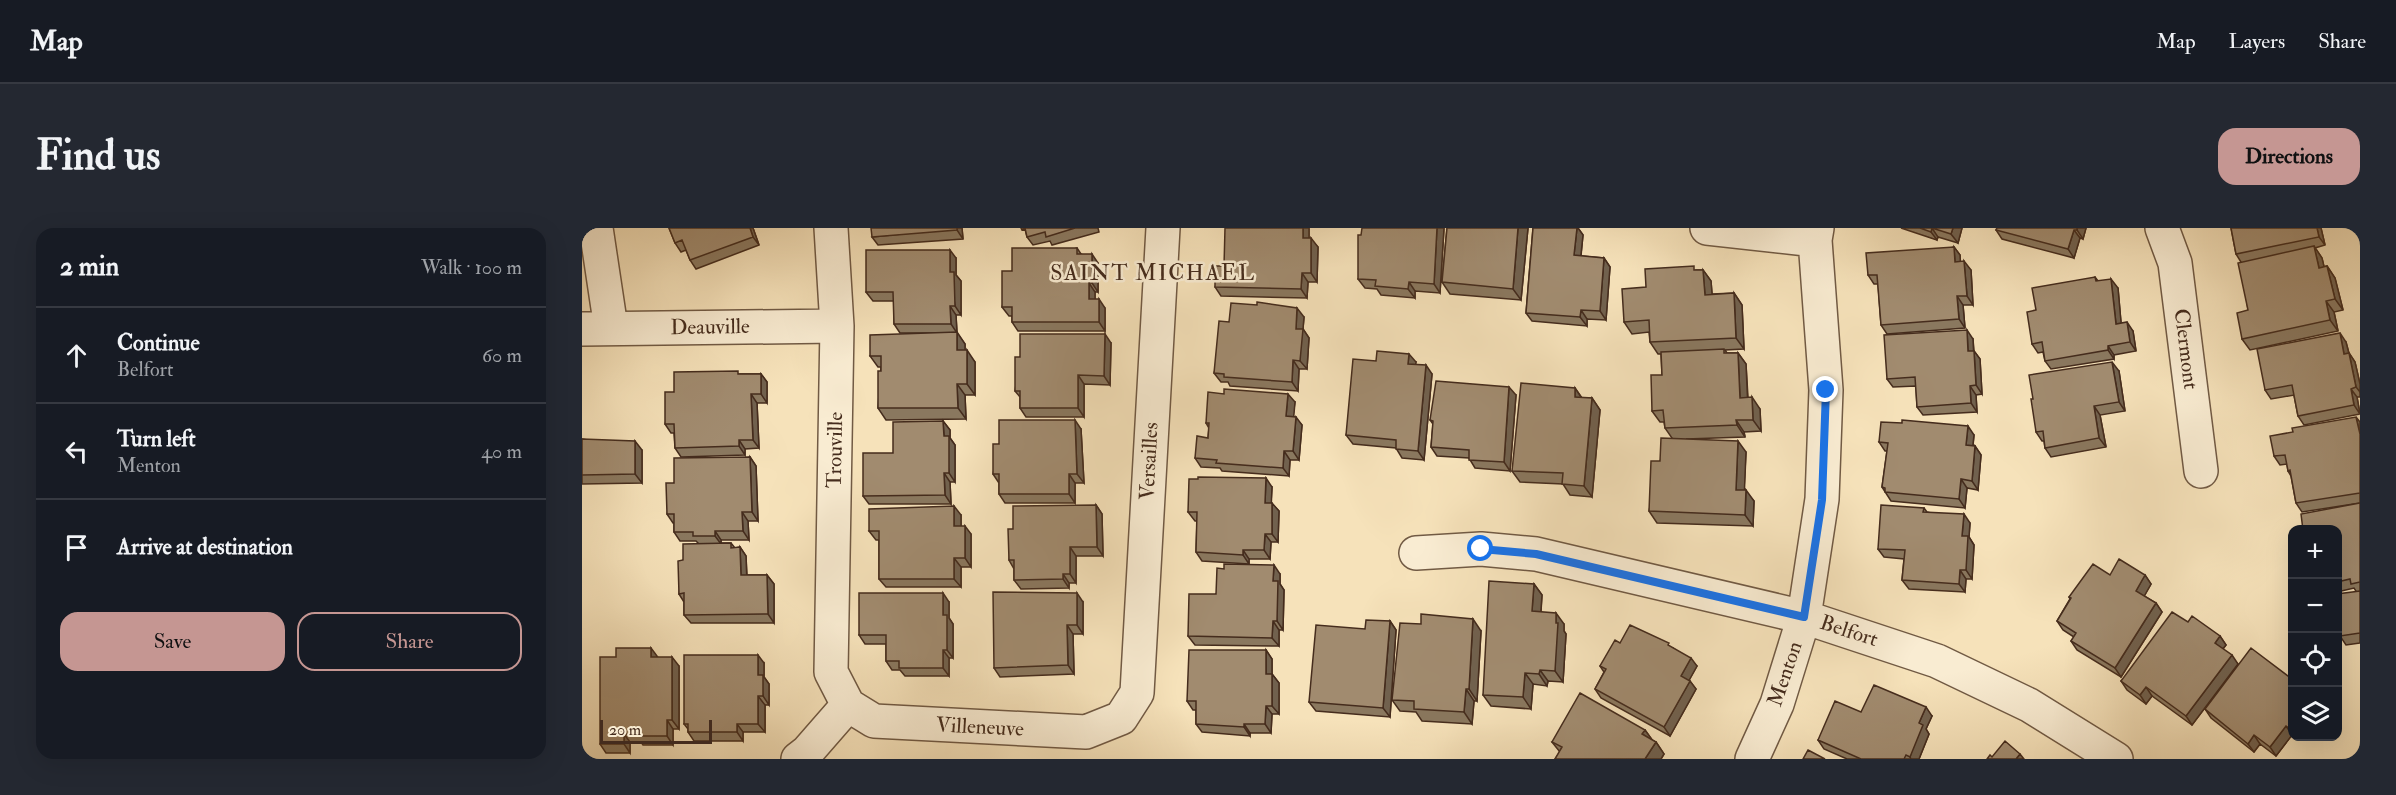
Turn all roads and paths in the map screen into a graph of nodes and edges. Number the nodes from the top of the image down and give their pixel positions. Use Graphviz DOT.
graph roads {
  1 [pos="596,228"];
  2 [pos="831,228"];
  3 [pos="1164,228"];
  4 [pos="1707,228"];
  5 [pos="2162,228"];
  6 [pos="1816,234"];
  7 [pos="837,326"];
  8 [pos="597,328"];
  9 [pos="2201,471"];
  10 [pos="1416,553"];
  11 [pos="1804,617"];
  12 [pos="1137,693"];
  13 [pos="848,705"];
  14 [pos="798,759"];
  15 [pos="1752,759"];
  16 [pos="2116,759"];
  1 -- 8 [label="street"];
  2 -- 7 [label="street, Trouville"];
  3 -- 12 [label="street, Versailles"];
  4 -- 6 [label="street"];
  5 -- 9 [label="street, Clermont"];
  6 -- 11 [label="street, Menton"];
  7 -- 8 [label="street, Deauville"];
  7 -- 13 [label="street, Trouville"];
  10 -- 11 [label="street, Belfort"];
  11 -- 15 [label="street, Menton"];
  11 -- 16 [label="street, Belfort"];
  12 -- 13 [label="street, Villeneuve"];
  13 -- 14 [label="street"];
}
